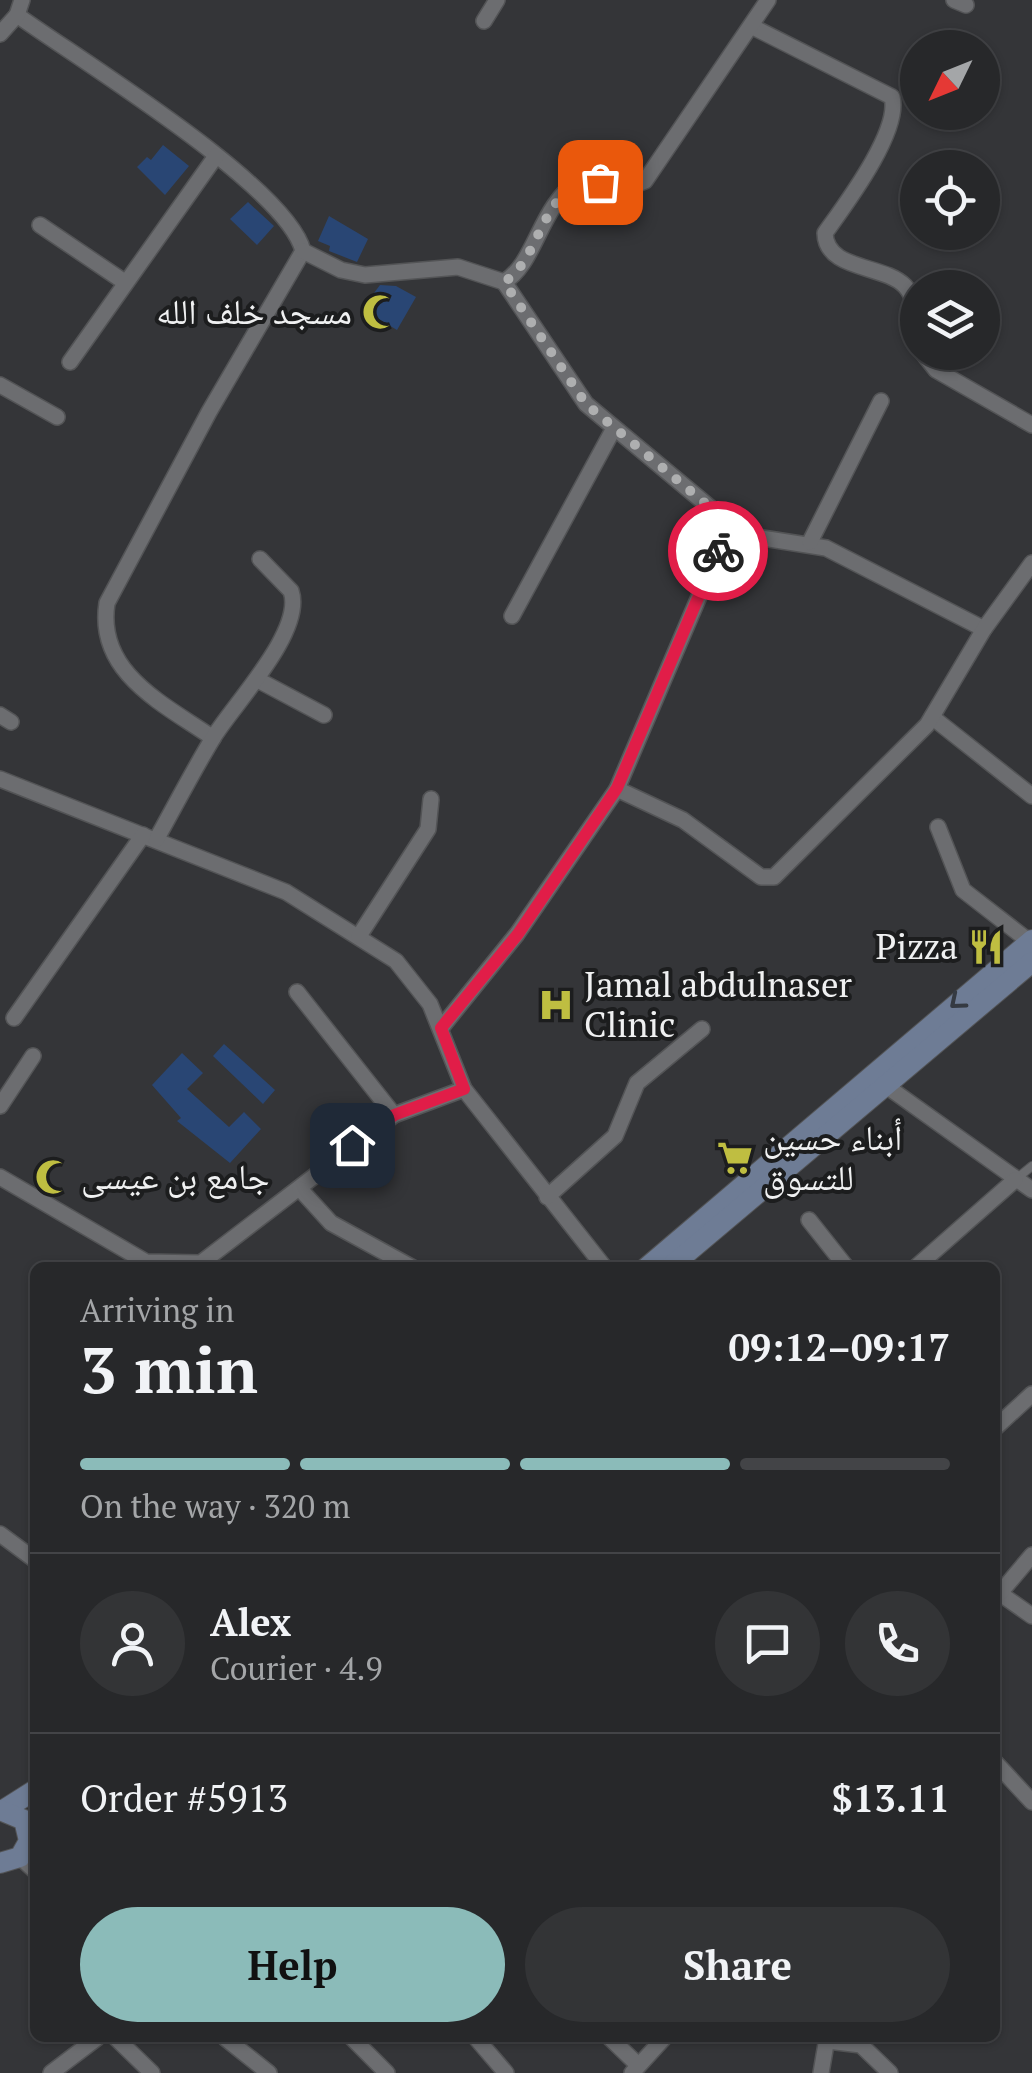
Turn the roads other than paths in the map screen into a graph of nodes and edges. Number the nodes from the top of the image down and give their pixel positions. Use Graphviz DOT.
graph roads {
  1 [pos="497,0"];
  2 [pos="768,0"];
  3 [pos="19,8"];
  4 [pos="484,21"];
  5 [pos="751,26"];
  6 [pos="0,34"];
  7 [pos="216,156"];
  8 [pos="40,225"];
  9 [pos="303,251"];
  10 [pos="124,281"];
  11 [pos="504,282"];
  12 [pos="900,283"];
  13 [pos="70,362"];
  14 [pos="936,370"];
  15 [pos="0,385"];
  16 [pos="881,401"];
  17 [pos="57,417"];
  18 [pos="1032,425"];
  19 [pos="613,430"];
  20 [pos="730,524"];
  21 [pos="810,542"];
  22 [pos="260,559"];
  23 [pos="1032,563"];
  24 [pos="512,616"];
  25 [pos="984,630"];
  26 [pos="258,680"];
  27 [pos="324,716"];
  28 [pos="932,717"];
  29 [pos="213,738"];
  30 [pos="0,779"];
  31 [pos="617,788"];
  32 [pos="1032,796"];
  33 [pos="431,799"];
  34 [pos="938,827"];
  35 [pos="150,838"];
  36 [pos="359,936"];
  37 [pos="1031,948"];
  38 [pos="296,992"];
  39 [pos="14,1018"];
  40 [pos="441,1028"];
  41 [pos="702,1029"];
  42 [pos="33,1056"];
  43 [pos="885,1085"];
  44 [pos="464,1089"];
  45 [pos="0,1106"];
  46 [pos="394,1115"];
  47 [pos="1032,1166"];
  48 [pos="1,1178"];
  49 [pos="1015,1180"];
  50 [pos="300,1190"];
  51 [pos="1032,1190"];
  52 [pos="546,1196"];
  53 [pos="809,1220"];
  54 [pos="140,1262"];
  55 [pos="206,1262"];
  56 [pos="403,1262"];
  57 [pos="601,1262"];
  58 [pos="653,1262"];
  59 [pos="676,1262"];
  60 [pos="842,1262"];
  61 [pos="922,1262"];
  62 [pos="1032,1394"];
  63 [pos="1025,1410"];
  64 [pos="1000,1425"];
  65 [pos="0,1534"];
  66 [pos="1032,1555"];
  67 [pos="30,1556"];
  68 [pos="1000,1589"];
  69 [pos="1000,1592"];
  70 [pos="1032,1616"];
  71 [pos="1000,1767"];
  72 [pos="30,1793"];
  73 [pos="1032,1802"];
  74 [pos="3,1810"];
  75 [pos="18,1857"];
  76 [pos="92,2042"];
  77 [pos="120,2042"];
  78 [pos="230,2042"];
  79 [pos="356,2042"];
  80 [pos="479,2042"];
  81 [pos="613,2042"];
  82 [pos="660,2042"];
  83 [pos="827,2042"];
  84 [pos="845,2042"];
  85 [pos="635,2069"];
  86 [pos="51,2073"];
  87 [pos="152,2073"];
  88 [pos="268,2073"];
  89 [pos="387,2073"];
  90 [pos="506,2073"];
  91 [pos="822,2073"];
  92 [pos="890,2073"];
  1 -- 4 [label="street"];
  2 -- 5 [label="street"];
  3 -- 6 [label="street"];
  3 -- 7 [label="street"];
  5 -- 11 [label="street"];
  5 -- 12 [label="street"];
  7 -- 9 [label="street"];
  7 -- 10 [label="street"];
  8 -- 10 [label="street"];
  9 -- 11 [label="street"];
  9 -- 29 [label="street"];
  10 -- 13 [label="street"];
  11 -- 19 [label="street"];
  14 -- 18 [label="street"];
  15 -- 17 [label="street"];
  16 -- 21 [label="street"];
  19 -- 20 [label="street"];
  19 -- 24 [label="street"];
  20 -- 21 [label="street"];
  20 -- 31 [label="street"];
  21 -- 25 [label="street"];
  22 -- 26 [label="street"];
  23 -- 25 [label="street"];
  25 -- 28 [label="street"];
  26 -- 27 [label="street"];
  26 -- 29 [label="street"];
  28 -- 31 [label="street"];
  28 -- 32 [label="street"];
  29 -- 35 [label="street"];
  30 -- 35 [label="street"];
  31 -- 40 [label="street"];
  33 -- 36 [label="street"];
  34 -- 37 [label="street"];
  35 -- 36 [label="street"];
  35 -- 39 [label="street"];
  36 -- 40 [label="street"];
  37 -- 43 [label="main road"];
  37 -- 58 [label="main road, one-way"];
  38 -- 46 [label="street"];
  40 -- 44 [label="street"];
  41 -- 52 [label="street"];
  42 -- 45 [label="street"];
  43 -- 49 [label="street"];
  43 -- 59 [label="main road"];
  44 -- 46 [label="street"];
  44 -- 52 [label="street"];
  46 -- 50 [label="street"];
  47 -- 49 [label="lane"];
  48 -- 54 [label="street"];
  49 -- 51 [label="street"];
  49 -- 61 [label="street"];
  50 -- 55 [label="street"];
  50 -- 56 [label="street"];
  52 -- 57 [label="street"];
  53 -- 60 [label="street"];
  62 -- 63 [label="street"];
  63 -- 64 [label="street"];
  65 -- 67 [label="street"];
  66 -- 68 [label="street"];
  69 -- 70 [label="street"];
  71 -- 73 [label="street"];
  72 -- 74 [label="main road"];
  74 -- 75 [label="main road"];
  76 -- 86 [label="street"];
  77 -- 87 [label="street"];
  78 -- 88 [label="street"];
  79 -- 89 [label="street"];
  80 -- 90 [label="street"];
  81 -- 85 [label="street"];
  82 -- 85 [label="street"];
  83 -- 91 [label="street"];
  84 -- 92 [label="street"];
}
